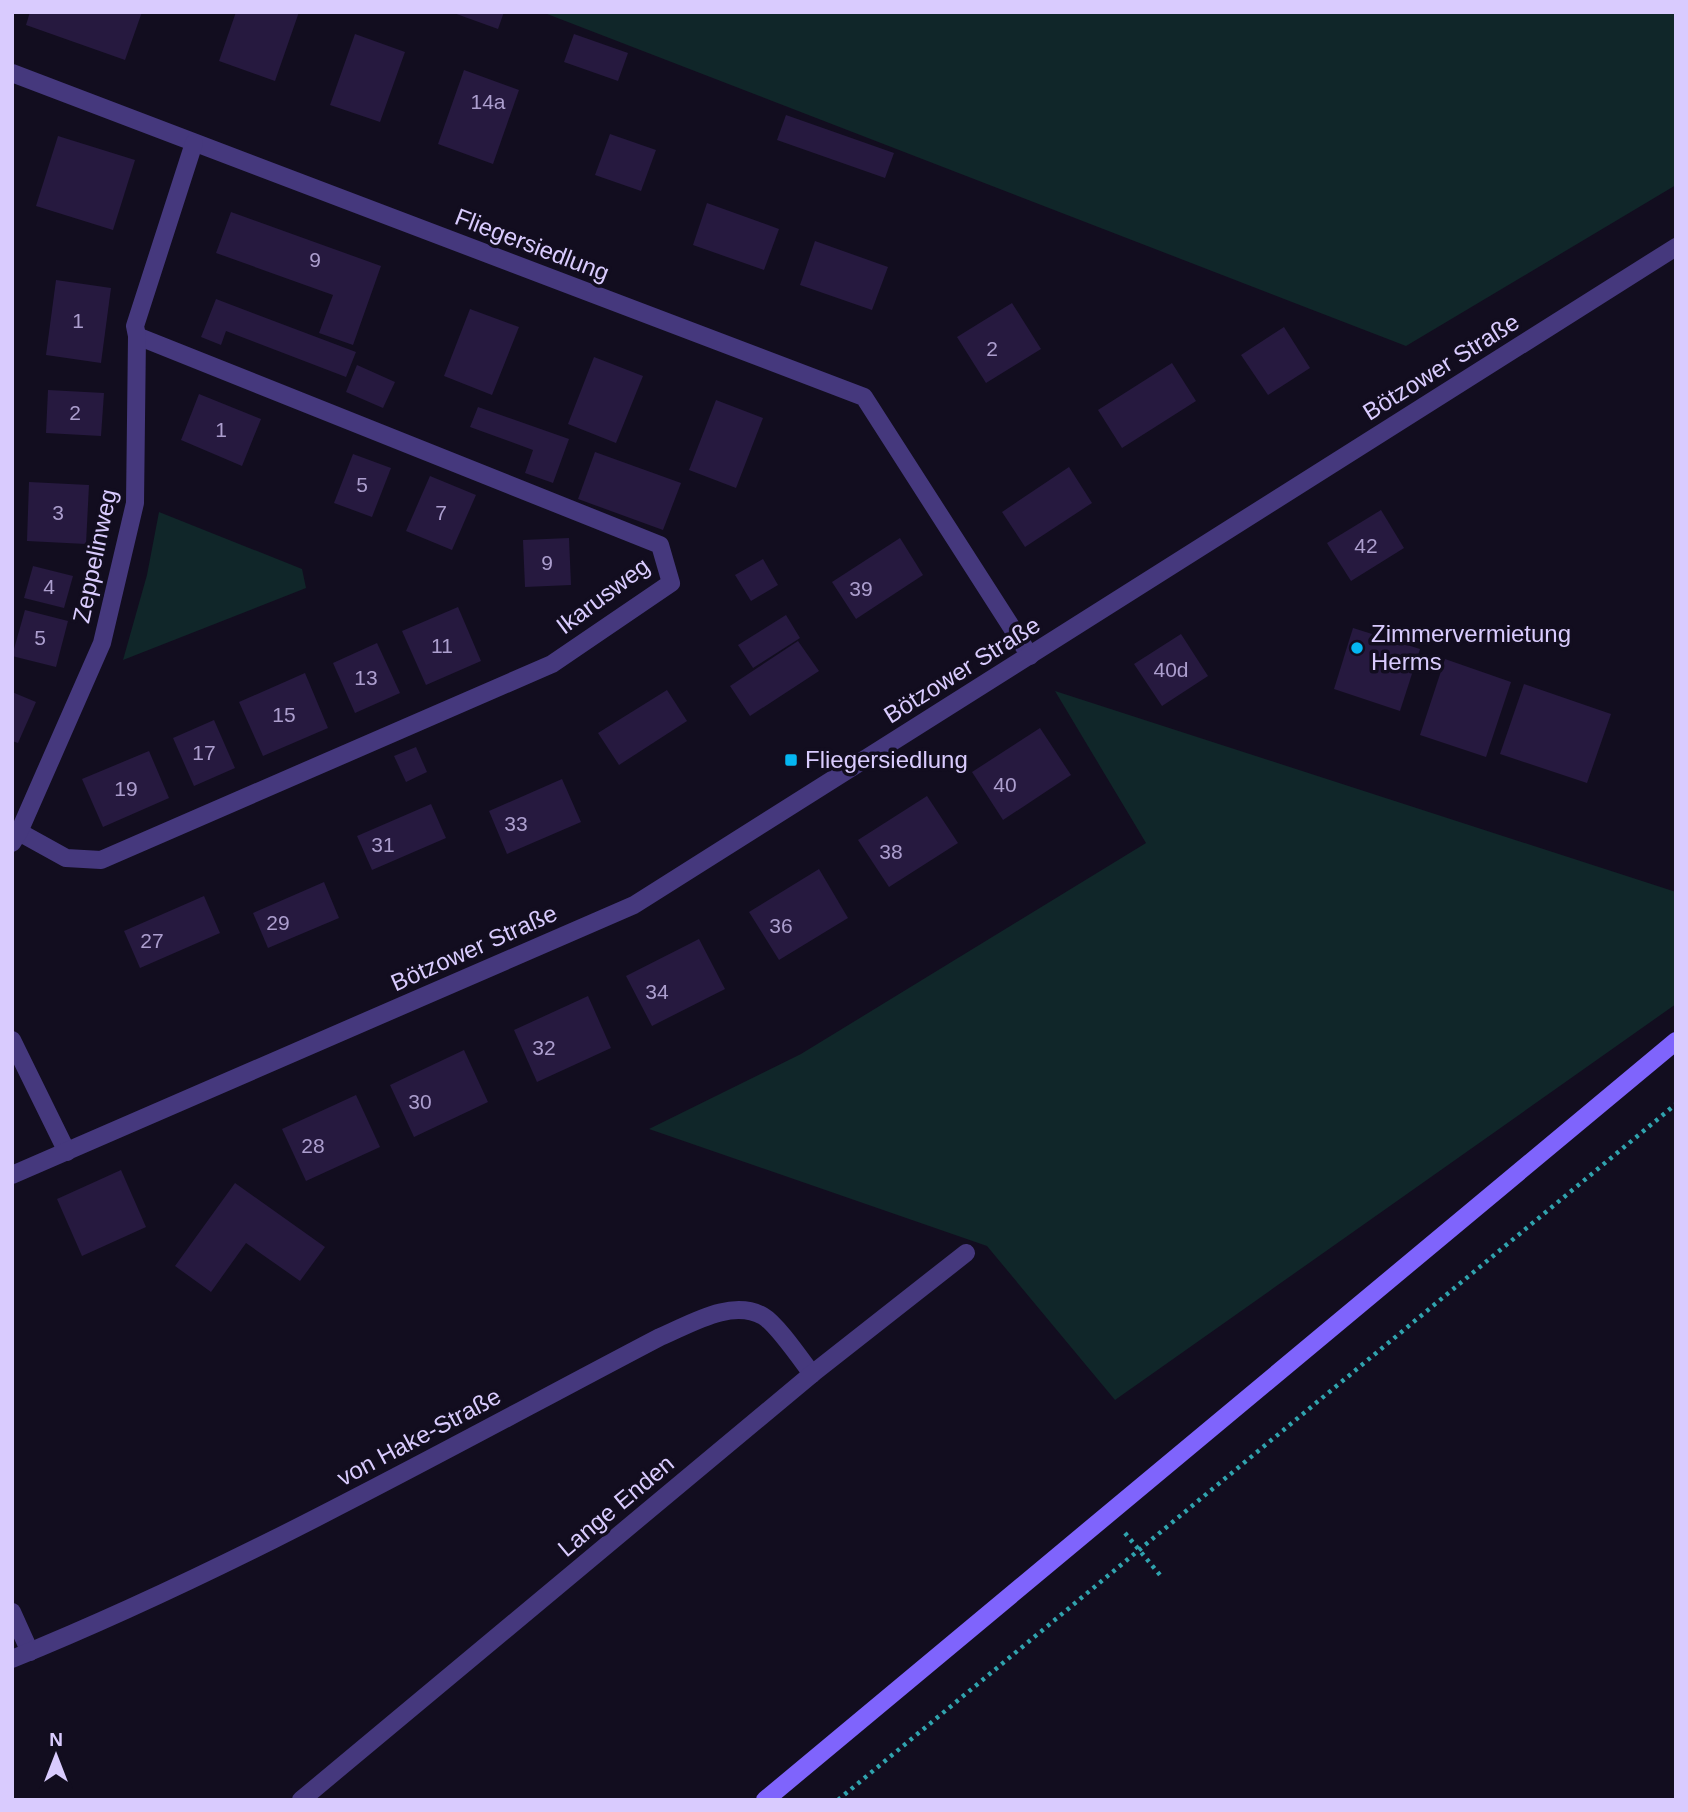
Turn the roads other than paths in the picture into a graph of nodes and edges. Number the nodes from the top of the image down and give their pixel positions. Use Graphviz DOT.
graph roads {
  1 [pos="12,73"];
  2 [pos="194,143"];
  3 [pos="1676,247"];
  4 [pos="137,336"];
  5 [pos="1030,656"];
  6 [pos="16,838"];
  7 [pos="12,1040"];
  8 [pos="1676,1041"];
  9 [pos="67,1152"];
  10 [pos="12,1175"];
  11 [pos="966,1253"];
  12 [pos="812,1374"];
  13 [pos="12,1612"];
  14 [pos="30,1652"];
  15 [pos="12,1660"];
  16 [pos="301,1800"];
  17 [pos="765,1800"];
  1 -- 2 [label="street, Fliegersiedlung"];
  2 -- 4 [label="street, Zeppelinweg"];
  2 -- 5 [label="street, Fliegersiedlung"];
  3 -- 5 [label="street, Bötzower Straße"];
  4 -- 6 [label="street, Zeppelinweg"];
  4 -- 6 [label="street, Ikarusweg"];
  5 -- 9 [label="street, Bötzower Straße"];
  7 -- 9 [label="street"];
  8 -- 17 [label="main road"];
  9 -- 10 [label="street, Bötzower Straße"];
  11 -- 12 [label="street, Lange Enden"];
  12 -- 14 [label="street, von Hake-Straße"];
  12 -- 16 [label="street, Lange Enden"];
  13 -- 14 [label="street"];
  14 -- 15 [label="street, von Hake-Straße"];
}
